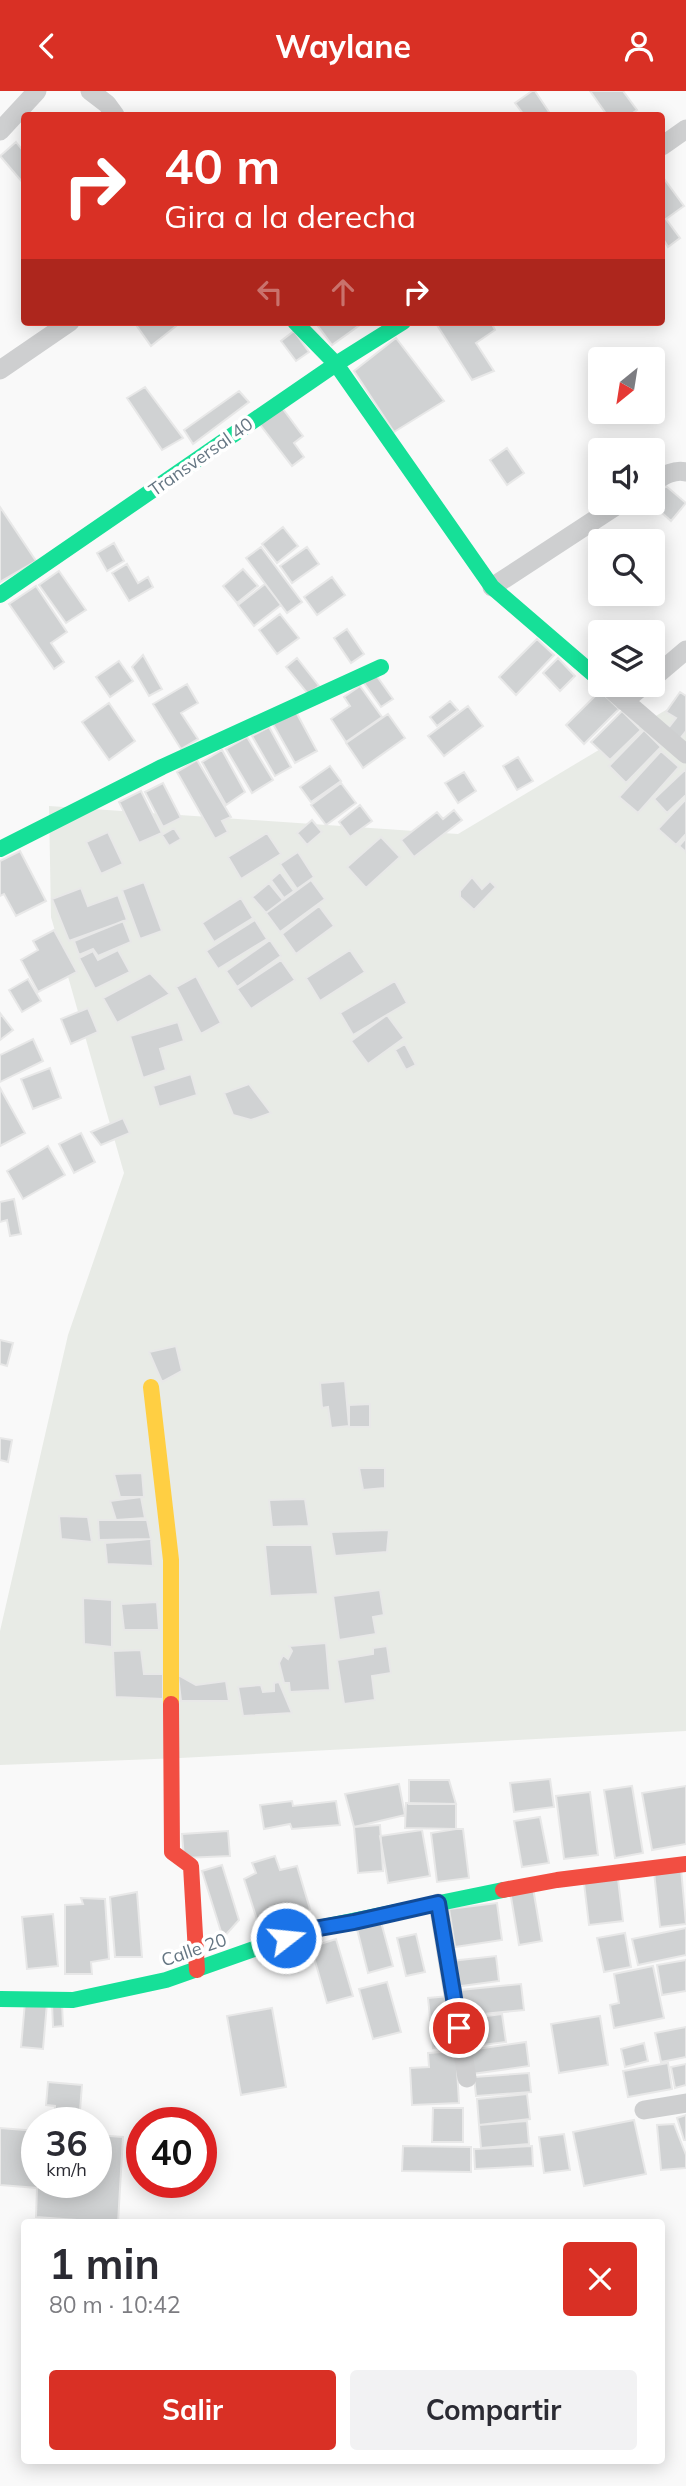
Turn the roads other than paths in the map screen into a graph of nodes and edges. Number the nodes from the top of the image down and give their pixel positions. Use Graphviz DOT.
graph roads {
  1 [pos="37,91"];
  2 [pos="90,91"];
  3 [pos="113,104"];
  4 [pos="686,129"];
  5 [pos="0,131"];
  6 [pos="665,144"];
  7 [pos="64,326"];
  8 [pos="299,326"];
  9 [pos="397,326"];
  10 [pos="336,364"];
  11 [pos="0,370"];
  12 [pos="686,472"];
  13 [pos="665,476"];
  14 [pos="602,515"];
  15 [pos="492,587"];
  16 [pos="0,595"];
  17 [pos="686,650"];
  18 [pos="382,667"];
  19 [pos="665,668"];
  20 [pos="588,670"];
  21 [pos="620,697"];
  22 [pos="629,697"];
  23 [pos="624,701"];
  24 [pos="686,754"];
  25 [pos="0,849"];
  26 [pos="151,1387"];
  27 [pos="685,1868"];
  28 [pos="438,1903"];
  29 [pos="197,1970"];
  30 [pos="0,1999"];
  31 [pos="467,2078"];
  32 [pos="686,2103"];
  33 [pos="644,2110"];
  1 -- 5 [label="street"];
  2 -- 3 [label="street"];
  4 -- 6 [label="street"];
  7 -- 11 [label="street"];
  8 -- 10 [label="street"];
  9 -- 10 [label="street, Transversal 40"];
  10 -- 15 [label="street"];
  10 -- 16 [label="street, Transversal 40"];
  12 -- 13 [label="street"];
  14 -- 15 [label="street"];
  15 -- 20 [label="street"];
  17 -- 19 [label="street"];
  18 -- 25 [label="street"];
  21 -- 23 [label="street"];
  22 -- 23 [label="street"];
  23 -- 24 [label="street"];
  26 -- 29 [label="street"];
  27 -- 28 [label="street, Calle 20"];
  28 -- 29 [label="street, Calle 20"];
  28 -- 31 [label="street"];
  29 -- 30 [label="street, Calle 20"];
  32 -- 33 [label="street"];
}
